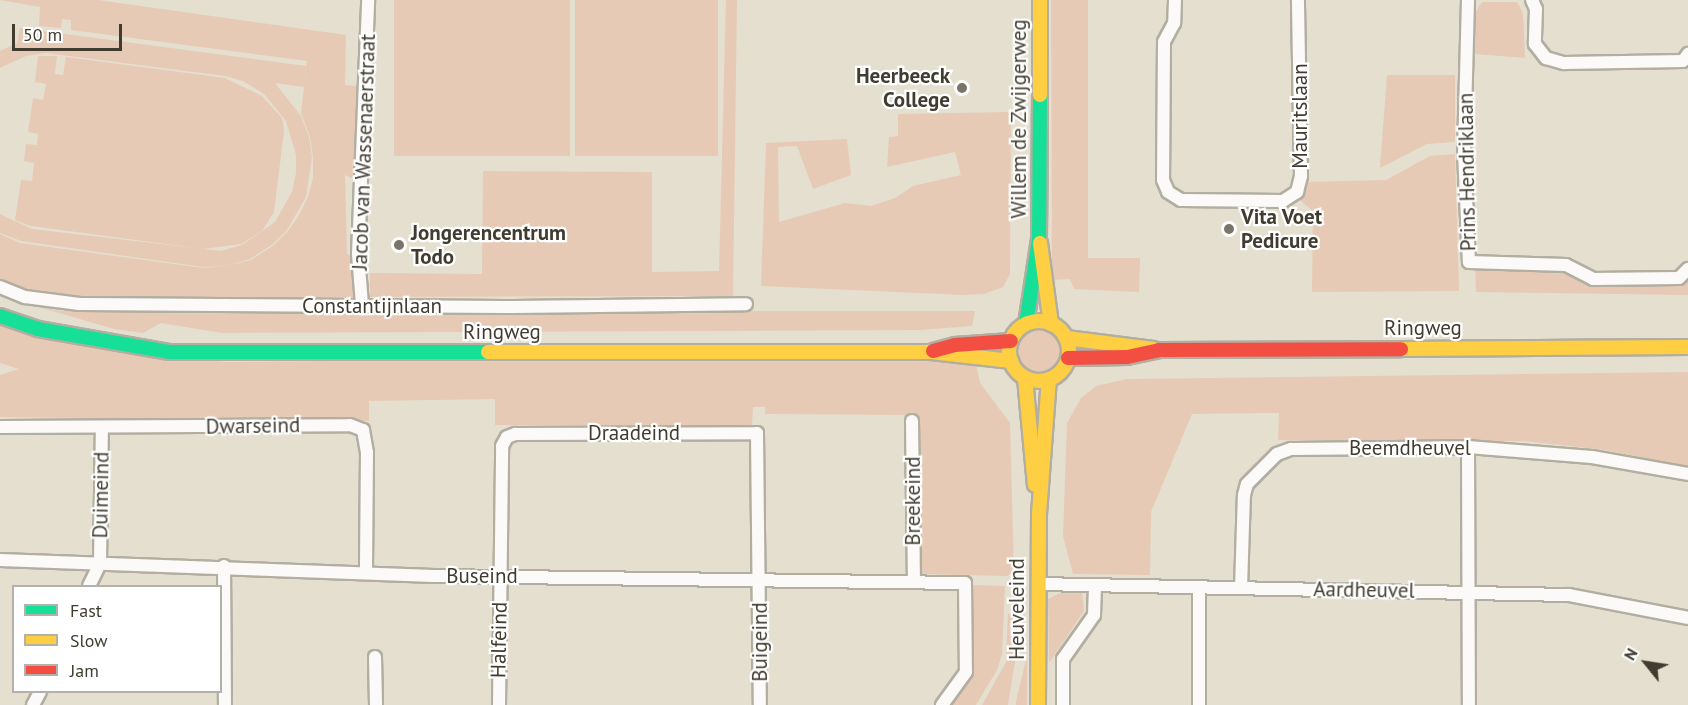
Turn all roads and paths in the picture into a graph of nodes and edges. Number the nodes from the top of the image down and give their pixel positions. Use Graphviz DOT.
graph roads {
  1 [pos="368,0"];
  2 [pos="1040,0"];
  3 [pos="1175,0"];
  4 [pos="1298,0"];
  5 [pos="1468,0"];
  6 [pos="1532,0"];
  7 [pos="1686,60"];
  8 [pos="1039,239"];
  9 [pos="1688,269"];
  10 [pos="0,287"];
  11 [pos="0,303"];
  12 [pos="746,304"];
  13 [pos="362,305"];
  14 [pos="0,316"];
  15 [pos="1026,324"];
  16 [pos="1051,324"];
  17 [pos="75,332"];
  18 [pos="1066,338"];
  19 [pos="1011,341"];
  20 [pos="1688,347"];
  21 [pos="1159,350"];
  22 [pos="931,352"];
  23 [pos="1068,358"];
  24 [pos="1011,361"];
  25 [pos="1025,378"];
  26 [pos="1049,380"];
  27 [pos="912,421"];
  28 [pos="0,427"];
  29 [pos="102,428"];
  30 [pos="1468,447"];
  31 [pos="1688,474"];
  32 [pos="1039,514"];
  33 [pos="0,560"];
  34 [pos="100,563"];
  35 [pos="224,566"];
  36 [pos="366,572"];
  37 [pos="500,576"];
  38 [pos="760,579"];
  39 [pos="914,582"];
  40 [pos="1038,584"];
  41 [pos="89,585"];
  42 [pos="1095,586"];
  43 [pos="1199,587"];
  44 [pos="1241,588"];
  45 [pos="1469,592"];
  46 [pos="1688,618"];
  47 [pos="375,657"];
  48 [pos="225,705"];
  49 [pos="376,705"];
  50 [pos="499,705"];
  51 [pos="760,705"];
  52 [pos="942,705"];
  53 [pos="1038,705"];
  54 [pos="1063,705"];
  55 [pos="1199,705"];
  56 [pos="1469,705"];
  1 -- 13 [label="street, Jacob van Wassenaerstraat"];
  2 -- 8 [label="main road, Willem de Zwijgerweg"];
  3 -- 4 [label="street, Mauritslaan"];
  5 -- 9 [label="street, Prins Hendriklaan"];
  6 -- 7 [label="street"];
  8 -- 15 [label="main road, Willem de Zwijgerweg"];
  8 -- 16 [label="main road, Willem de Zwijgerweg"];
  10 -- 13 [label="street, Constantijnlaan"];
  11 -- 17 [label="main road, Ringweg"];
  12 -- 13 [label="street, Constantijnlaan"];
  14 -- 17 [label="main road, Ringweg"];
  15 -- 16 [label="main road"];
  15 -- 19 [label="main road"];
  16 -- 18 [label="main road"];
  17 -- 22 [label="main road, Ringweg"];
  18 -- 21 [label="main road, Ringweg"];
  18 -- 23 [label="main road"];
  19 -- 22 [label="main road, Ringweg"];
  19 -- 24 [label="main road"];
  20 -- 21 [label="main road, Ringweg"];
  21 -- 23 [label="main road, Ringweg"];
  22 -- 24 [label="main road, Ringweg"];
  23 -- 26 [label="main road"];
  24 -- 25 [label="main road"];
  25 -- 26 [label="main road"];
  25 -- 32 [label="main road, Heuveleind"];
  26 -- 32 [label="main road, Heuveleind"];
  27 -- 39 [label="street, Breekeind"];
  28 -- 29 [label="street, Dwarseind"];
  29 -- 34 [label="street, Duimeind"];
  29 -- 36 [label="street, Dwarseind"];
  30 -- 31 [label="street, Beemdheuvel"];
  30 -- 44 [label="street, Beemdheuvel"];
  30 -- 45 [label="street"];
  32 -- 40 [label="main road, Heuveleind"];
  33 -- 34 [label="street, Buseind"];
  34 -- 35 [label="street, Buseind"];
  34 -- 41 [label="street"];
  35 -- 36 [label="street, Buseind"];
  35 -- 48 [label="street"];
  36 -- 37 [label="street, Buseind"];
  37 -- 38 [label="street, Buseind"];
  37 -- 38 [label="street, Draadeind"];
  37 -- 50 [label="street, Halfeind"];
  38 -- 39 [label="street, Buseind"];
  38 -- 51 [label="street, Buigeind"];
  39 -- 52 [label="street, Buseind"];
  40 -- 42 [label="street, Aardheuvel"];
  40 -- 53 [label="main road, Heuveleind"];
  42 -- 43 [label="street, Aardheuvel"];
  42 -- 54 [label="street"];
  43 -- 44 [label="street, Aardheuvel"];
  43 -- 55 [label="street"];
  44 -- 45 [label="street, Aardheuvel"];
  45 -- 46 [label="street, Aardheuvel"];
  45 -- 56 [label="street"];
  47 -- 49 [label="street"];
}
